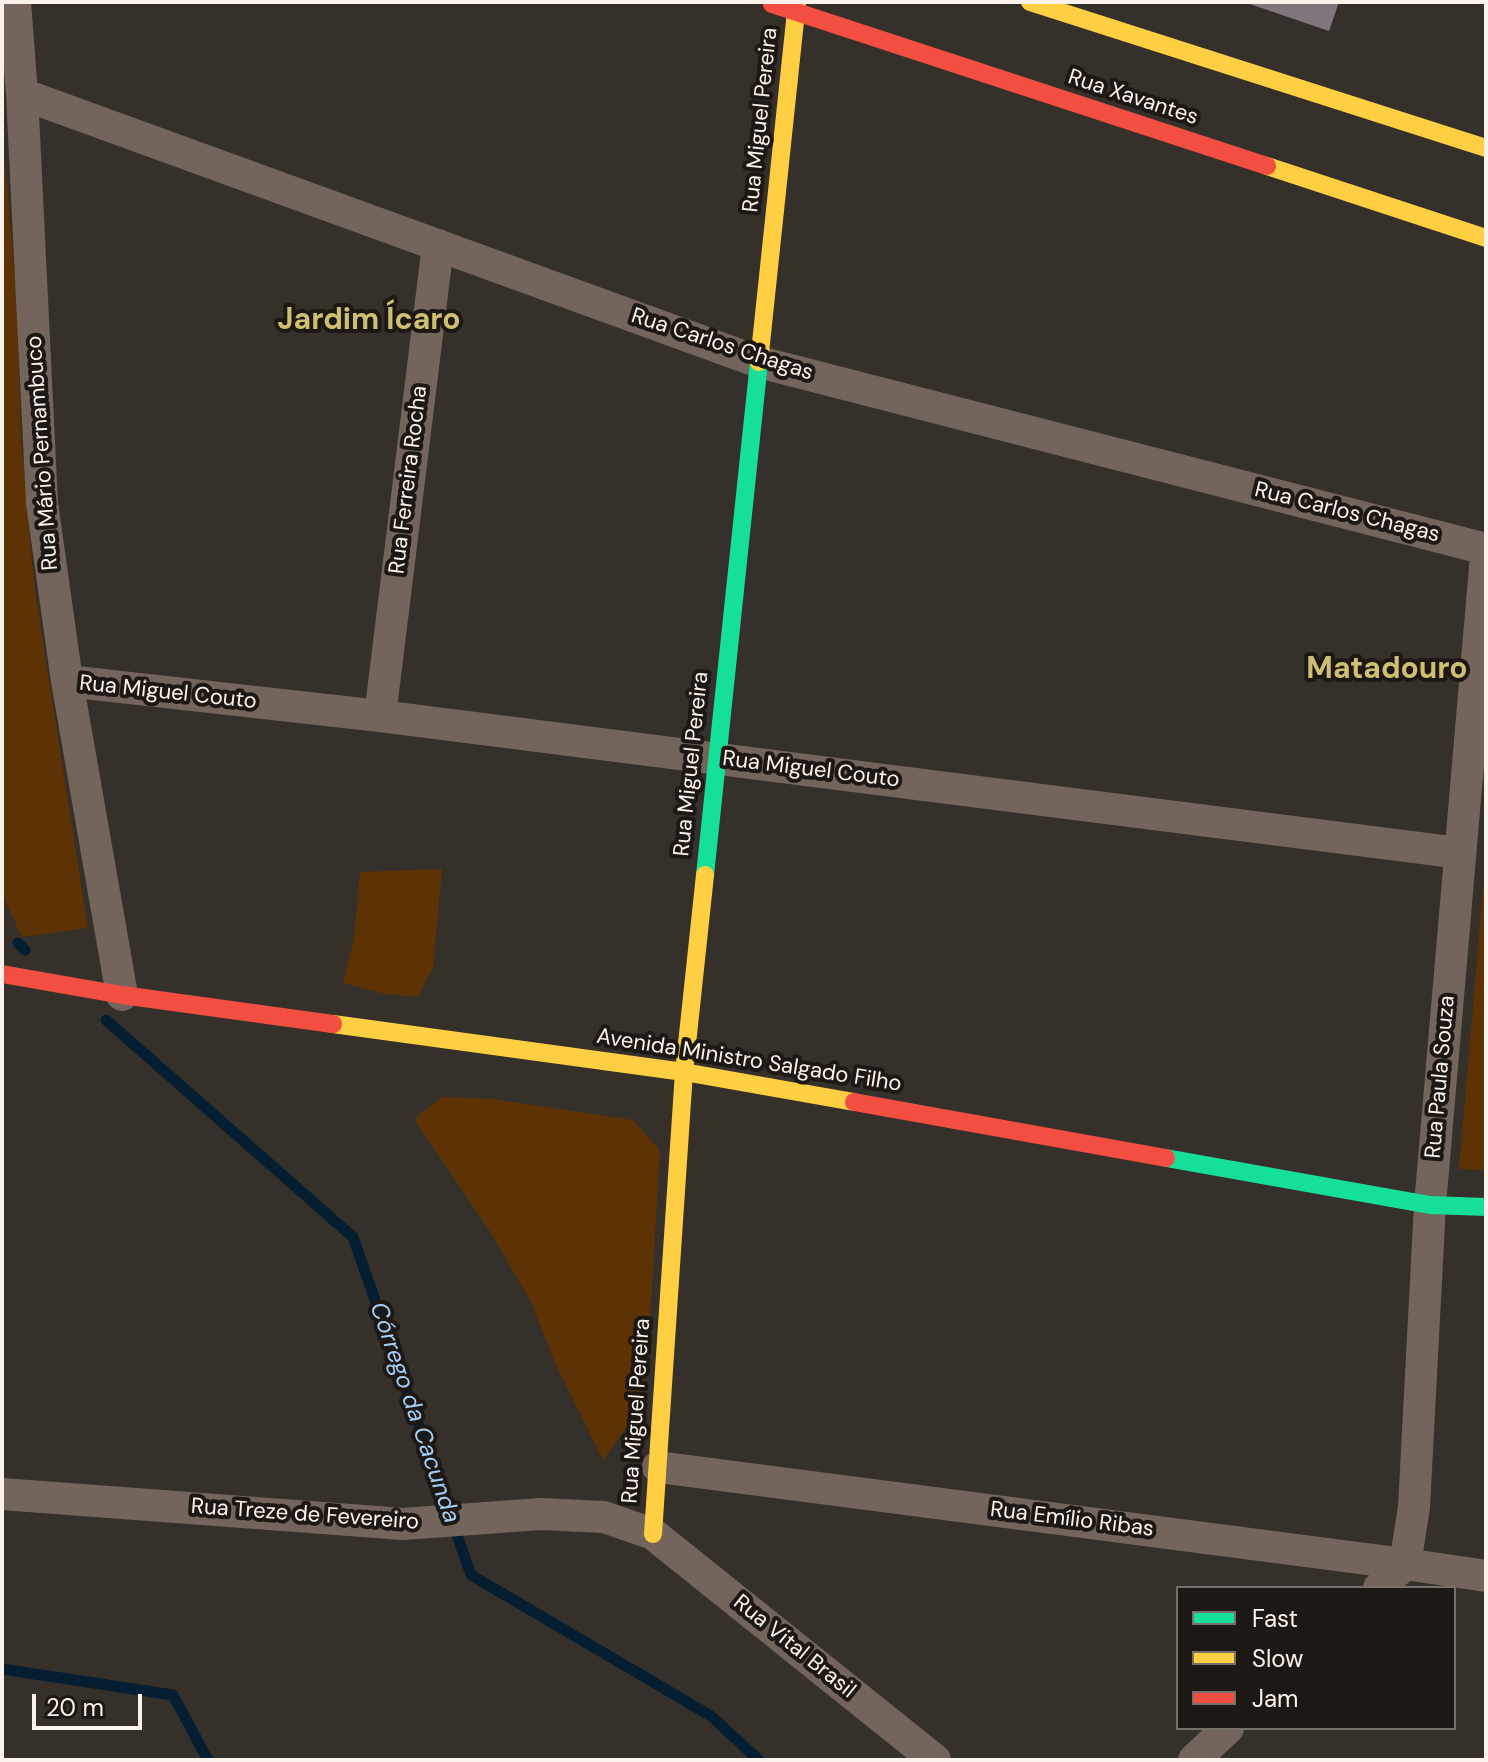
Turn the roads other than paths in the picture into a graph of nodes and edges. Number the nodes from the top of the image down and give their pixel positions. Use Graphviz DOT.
graph roads {
  1 [pos="15,2"];
  2 [pos="766,2"];
  3 [pos="1030,2"];
  4 [pos="797,8"];
  5 [pos="22,94"];
  6 [pos="1486,148"];
  7 [pos="1486,238"];
  8 [pos="438,245"];
  9 [pos="759,362"];
  10 [pos="1486,549"];
  11 [pos="1486,556"];
  12 [pos="67,681"];
  13 [pos="380,716"];
  14 [pos="1478,735"];
  15 [pos="716,758"];
  16 [pos="1460,853"];
  17 [pos="2,974"];
  18 [pos="122,995"];
  19 [pos="684,1072"];
  20 [pos="1430,1205"];
  21 [pos="1486,1207"];
  22 [pos="658,1467"];
  23 [pos="2,1494"];
  24 [pos="653,1534"];
  25 [pos="1405,1564"];
  26 [pos="1486,1576"];
  27 [pos="1381,1586"];
  28 [pos="1226,1730"];
  29 [pos="935,1760"];
  30 [pos="1194,1760"];
  1 -- 5 [label="street, Rua Mário Pernambuco"];
  2 -- 4 [label="street, Rua Xavantes"];
  3 -- 6 [label="street"];
  4 -- 7 [label="street, Rua Xavantes"];
  4 -- 9 [label="street, Rua Miguel Pereira"];
  5 -- 8 [label="street, Rua Carlos Chagas"];
  5 -- 12 [label="street, Rua Mário Pernambuco"];
  8 -- 9 [label="street, Rua Carlos Chagas"];
  8 -- 13 [label="street, Rua Ferreira Rocha"];
  9 -- 10 [label="street, Rua Carlos Chagas"];
  9 -- 15 [label="street, Rua Miguel Pereira"];
  11 -- 14 [label="street, Rua Paula Souza"];
  12 -- 13 [label="street, Rua Miguel Couto"];
  12 -- 18 [label="street, Rua Mário Pernambuco"];
  13 -- 15 [label="street, Rua Miguel Couto"];
  14 -- 16 [label="street, Rua Paula Souza"];
  15 -- 16 [label="street, Rua Miguel Couto"];
  15 -- 19 [label="street, Rua Miguel Pereira"];
  16 -- 20 [label="street, Rua Paula Souza"];
  17 -- 18 [label="street, Avenida Ministro Salgado Filho"];
  18 -- 19 [label="street, Avenida Ministro Salgado Filho"];
  19 -- 20 [label="street, Avenida Ministro Salgado Filho"];
  19 -- 22 [label="street, Rua Miguel Pereira"];
  20 -- 21 [label="street, Avenida Ministro Salgado Filho"];
  20 -- 25 [label="street, Rua Paula Souza"];
  22 -- 24 [label="street, Rua Miguel Pereira"];
  22 -- 25 [label="street, Rua Emílio Ribas"];
  23 -- 24 [label="street, Rua Treze de Fevereiro"];
  24 -- 29 [label="street, Rua Vital Brasil"];
  25 -- 26 [label="street, Rua Emílio Ribas"];
  25 -- 27 [label="street"];
  28 -- 30 [label="street"];
}
